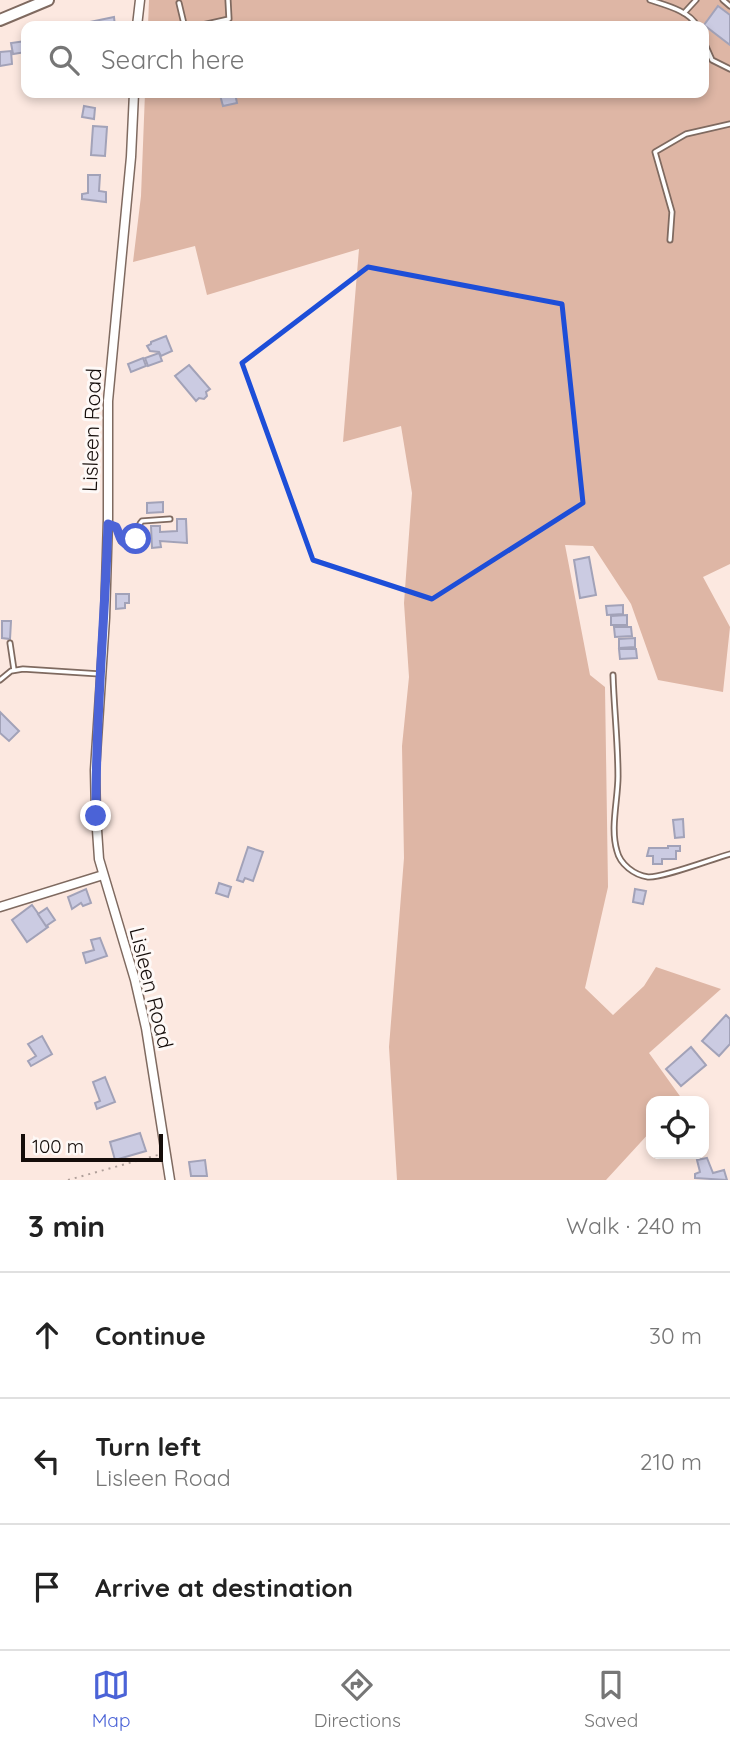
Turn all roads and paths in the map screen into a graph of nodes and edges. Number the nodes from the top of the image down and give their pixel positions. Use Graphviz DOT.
graph roads {
  1 [pos="48,0"];
  2 [pos="140,0"];
  3 [pos="228,0"];
  4 [pos="650,0"];
  5 [pos="696,0"];
  6 [pos="723,0"];
  7 [pos="179,3"];
  8 [pos="730,6"];
  9 [pos="684,13"];
  10 [pos="0,20"];
  11 [pos="138,21"];
  12 [pos="183,21"];
  13 [pos="220,21"];
  14 [pos="694,21"];
  15 [pos="709,53"];
  16 [pos="730,69"];
  17 [pos="134,98"];
  18 [pos="730,124"];
  19 [pos="670,240"];
  20 [pos="170,519"];
  21 [pos="108,524"];
  22 [pos="10,643"];
  23 [pos="14,670"];
  24 [pos="102,674"];
  25 [pos="613,674"];
  26 [pos="0,680"];
  27 [pos="730,854"];
  28 [pos="103,875"];
  29 [pos="0,907"];
  30 [pos="164,1153"];
  31 [pos="68,1180"];
  32 [pos="170,1180"];
  1 -- 10 [label="street"];
  2 -- 11 [label="street"];
  3 -- 13 [label="lane"];
  4 -- 9 [label="lane"];
  5 -- 9 [label="lane"];
  6 -- 8 [label="lane"];
  7 -- 12 [label="lane"];
  9 -- 14 [label="lane"];
  15 -- 16 [label="lane"];
  17 -- 21 [label="street, Lisleen Road"];
  18 -- 19 [label="lane"];
  20 -- 21 [label="lane"];
  21 -- 24 [label="street, Lisleen Road"];
  22 -- 23 [label="lane"];
  23 -- 24 [label="lane"];
  23 -- 26 [label="lane"];
  24 -- 28 [label="street, Lisleen Road"];
  25 -- 27 [label="lane"];
  28 -- 29 [label="street"];
  28 -- 30 [label="street, Lisleen Road"];
  30 -- 31 [label="path"];
  30 -- 32 [label="street, Lisleen Road"];
}
